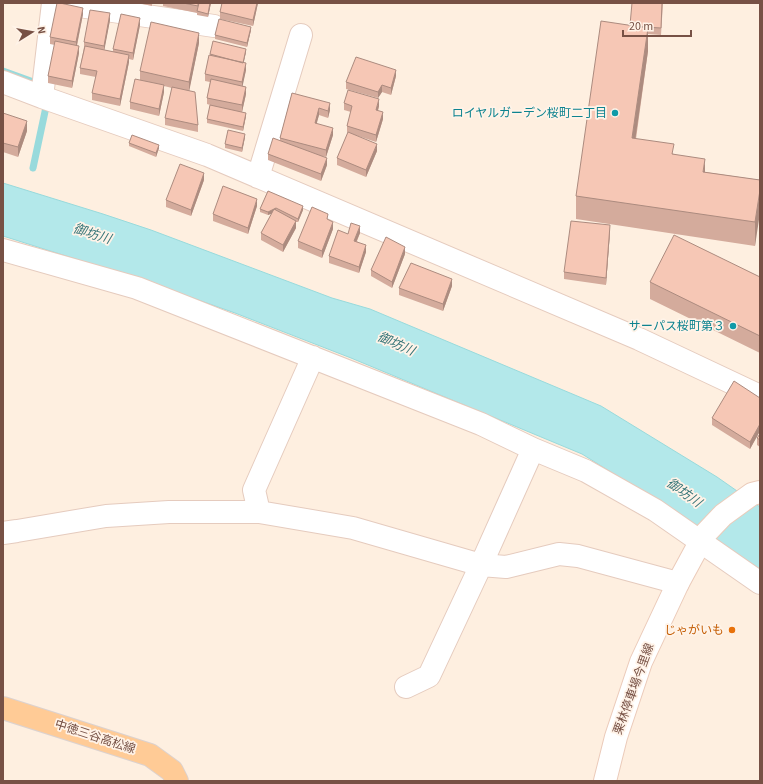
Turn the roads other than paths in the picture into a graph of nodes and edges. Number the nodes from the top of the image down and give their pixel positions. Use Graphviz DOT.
graph roads {
  1 [pos="53,3"];
  2 [pos="59,3"];
  3 [pos="214,26"];
  4 [pos="301,35"];
  5 [pos="3,82"];
  6 [pos="42,97"];
  7 [pos="258,177"];
  8 [pos="3,250"];
  9 [pos="313,357"];
  10 [pos="760,396"];
  11 [pos="533,449"];
  12 [pos="752,496"];
  13 [pos="259,512"];
  14 [pos="3,533"];
  15 [pos="702,538"];
  16 [pos="481,565"];
  17 [pos="760,583"];
  18 [pos="678,584"];
  19 [pos="406,687"];
  20 [pos="3,708"];
  21 [pos="177,781"];
  22 [pos="605,781"];
  1 -- 6 [label="street"];
  2 -- 3 [label="street"];
  4 -- 7 [label="street"];
  5 -- 6 [label="street"];
  6 -- 7 [label="street"];
  7 -- 10 [label="street"];
  8 -- 9 [label="street"];
  9 -- 11 [label="street"];
  9 -- 13 [label="street"];
  11 -- 15 [label="street"];
  11 -- 16 [label="street"];
  12 -- 15 [label="street, 栗林停車場今里線"];
  13 -- 14 [label="street"];
  13 -- 16 [label="street"];
  15 -- 17 [label="street"];
  15 -- 18 [label="street, 栗林停車場今里線"];
  16 -- 18 [label="street"];
  16 -- 19 [label="street"];
  18 -- 22 [label="street, 栗林停車場今里線"];
  20 -- 21 [label="main road, 中徳三谷高松線"];
}
